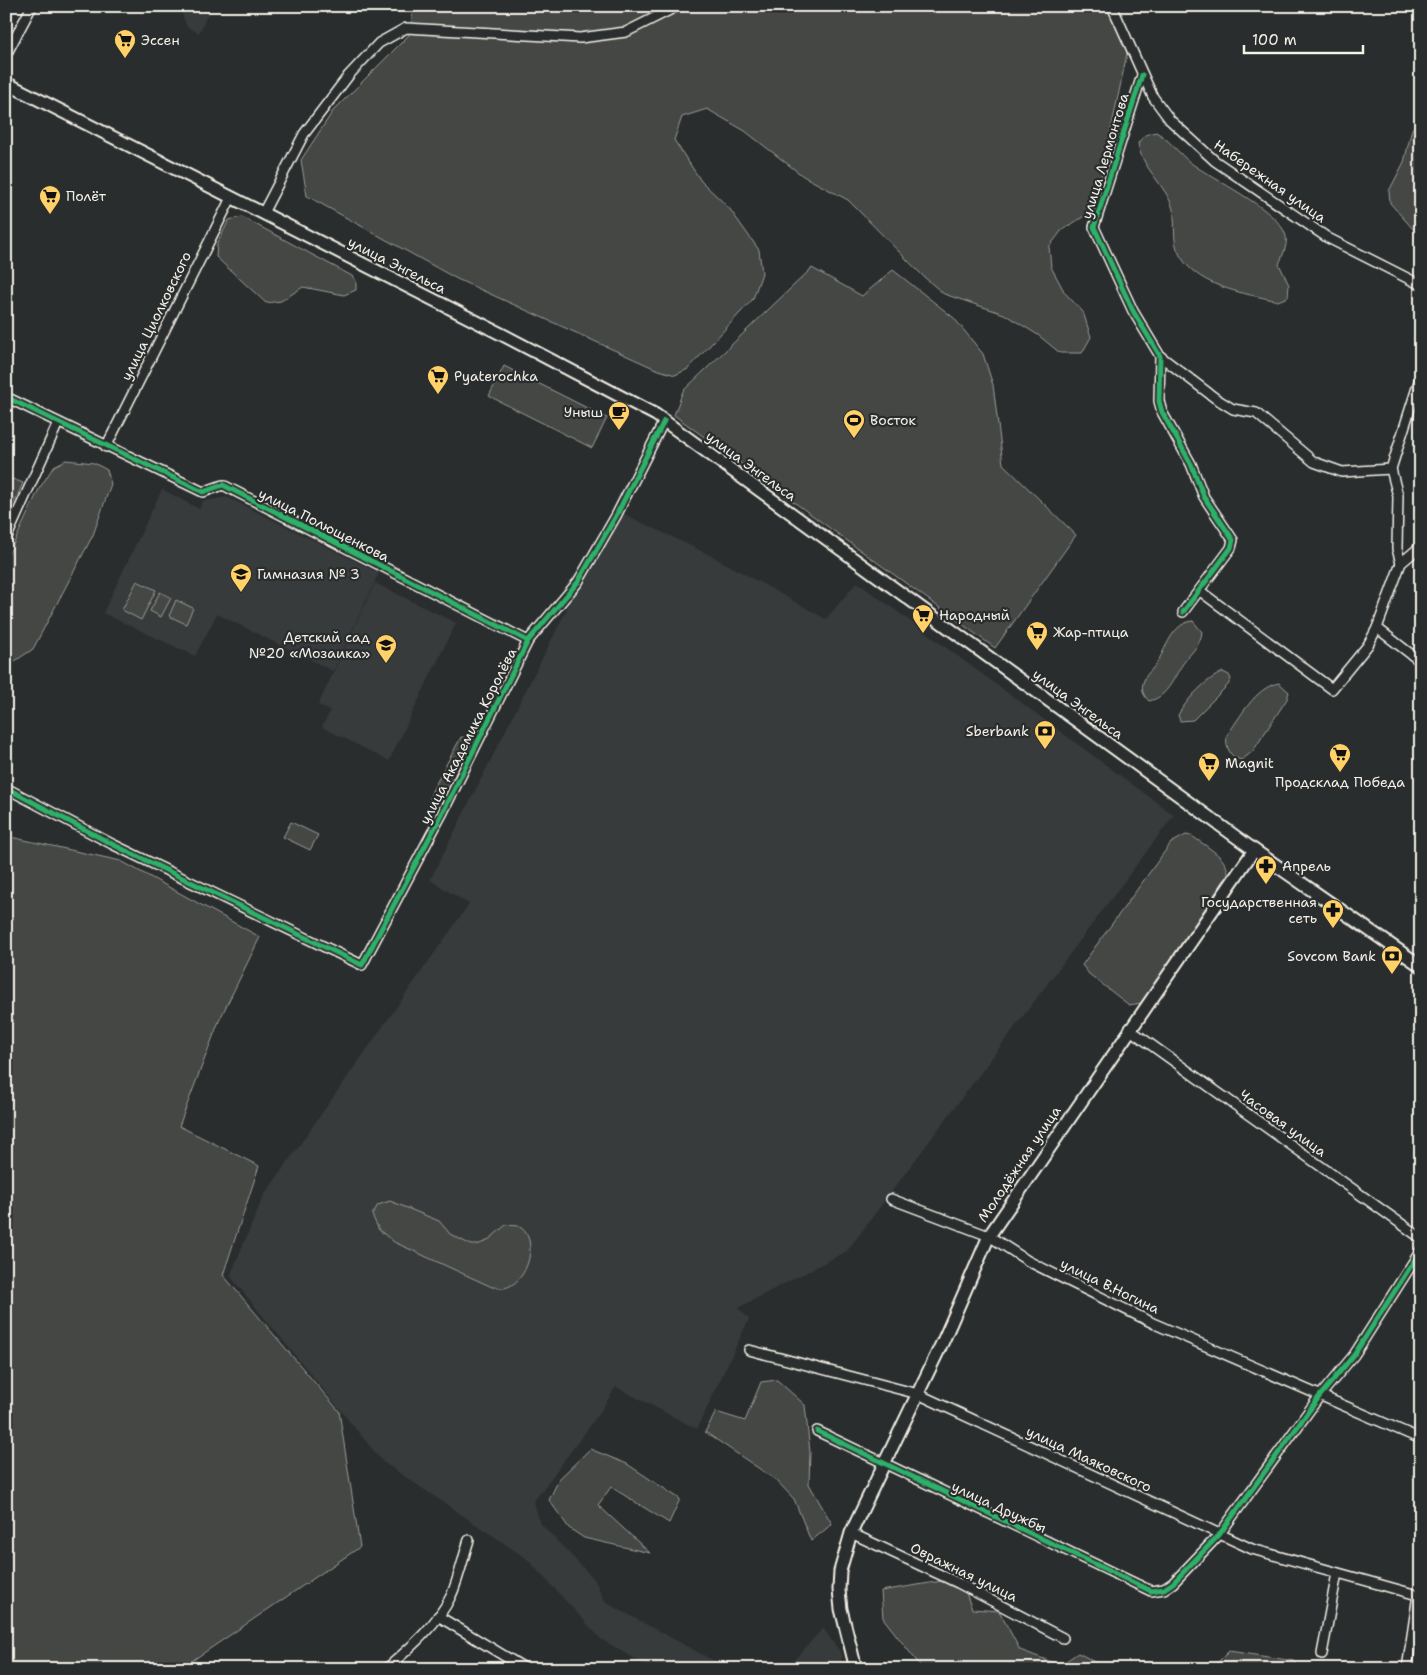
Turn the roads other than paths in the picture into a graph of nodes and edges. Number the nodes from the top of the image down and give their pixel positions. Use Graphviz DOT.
graph roads {
  1 [pos="32,6"];
  2 [pos="678,6"];
  3 [pos="1112,6"];
  4 [pos="6,55"];
  5 [pos="1142,75"];
  6 [pos="6,83"];
  7 [pos="231,198"];
  8 [pos="262,214"];
  9 [pos="1421,285"];
  10 [pos="1160,356"];
  11 [pos="1421,375"];
  12 [pos="6,397"];
  13 [pos="664,421"];
  14 [pos="58,423"];
  15 [pos="106,447"];
  16 [pos="1391,469"];
  17 [pos="6,539"];
  18 [pos="1421,546"];
  19 [pos="1401,563"];
  20 [pos="1200,591"];
  21 [pos="1183,612"];
  22 [pos="1377,628"];
  23 [pos="528,641"];
  24 [pos="1421,662"];
  25 [pos="6,788"];
  26 [pos="1254,850"];
  27 [pos="1421,966"];
  28 [pos="1129,1029"];
  29 [pos="890,1199"];
  30 [pos="989,1236"];
  31 [pos="1421,1238"];
  32 [pos="1421,1250"];
  33 [pos="749,1350"];
  34 [pos="918,1394"];
  35 [pos="1319,1397"];
  36 [pos="817,1431"];
  37 [pos="1421,1439"];
  38 [pos="883,1464"];
  39 [pos="851,1533"];
  40 [pos="1219,1535"];
  41 [pos="469,1540"];
  42 [pos="1337,1573"];
  43 [pos="1419,1596"];
  44 [pos="438,1616"];
  45 [pos="1063,1638"];
  46 [pos="1322,1654"];
  47 [pos="386,1669"];
  48 [pos="526,1669"];
  49 [pos="856,1669"];
  50 [pos="1407,1669"];
  1 -- 4 [label="street"];
  2 -- 8 [label="street"];
  3 -- 5 [label="street, Набережная улица"];
  5 -- 9 [label="street, Набережная улица"];
  5 -- 10 [label="street, улица Лермонтова"];
  6 -- 7 [label="main road, улица Энгельса"];
  7 -- 8 [label="main road, улица Энгельса"];
  7 -- 15 [label="street, улица Циолковского"];
  8 -- 13 [label="main road, улица Энгельса"];
  10 -- 16 [label="street"];
  10 -- 20 [label="street"];
  11 -- 16 [label="street"];
  12 -- 14 [label="street, улица Полющенкова"];
  13 -- 23 [label="street, улица Академика Королёва"];
  13 -- 26 [label="main road, улица Энгельса"];
  14 -- 15 [label="street, улица Полющенкова"];
  14 -- 17 [label="street"];
  15 -- 23 [label="street, улица Полющенкова"];
  16 -- 19 [label="street"];
  18 -- 19 [label="street"];
  19 -- 22 [label="street"];
  20 -- 21 [label="street"];
  20 -- 22 [label="street"];
  22 -- 24 [label="street"];
  23 -- 25 [label="street, улица Академика Королёва"];
  26 -- 27 [label="main road, улица Энгельса"];
  26 -- 28 [label="main road, Молодёжная улица"];
  28 -- 30 [label="main road, Молодёжная улица"];
  28 -- 31 [label="street, Часовая улица"];
  29 -- 30 [label="street, улица В.Ногина"];
  30 -- 34 [label="main road, Молодёжная улица"];
  30 -- 35 [label="street, улица В.Ногина"];
  32 -- 35 [label="street"];
  33 -- 34 [label="street, улица Маяковского"];
  34 -- 38 [label="main road, Молодёжная улица"];
  34 -- 40 [label="street, улица Маяковского"];
  35 -- 37 [label="street, улица В.Ногина"];
  35 -- 40 [label="street"];
  36 -- 38 [label="street, улица Дружбы"];
  38 -- 39 [label="main road, Молодёжная улица"];
  38 -- 40 [label="street, улица Дружбы"];
  39 -- 45 [label="street, Овражная улица"];
  39 -- 49 [label="main road, Молодёжная улица"];
  40 -- 42 [label="street, улица Маяковского"];
  41 -- 44 [label="street"];
  42 -- 43 [label="street, улица Маяковского"];
  42 -- 46 [label="street"];
  43 -- 50 [label="street, улица Маяковского"];
  44 -- 47 [label="street"];
  44 -- 48 [label="street"];
}
